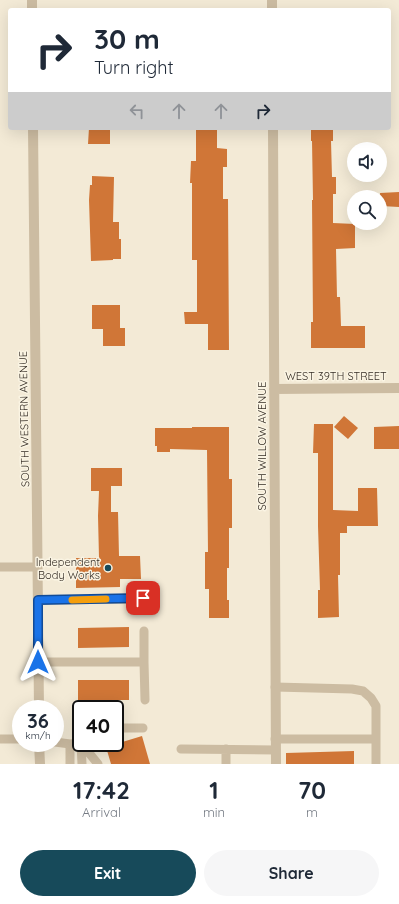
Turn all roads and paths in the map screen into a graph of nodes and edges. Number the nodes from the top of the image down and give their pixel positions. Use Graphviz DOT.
graph roads {
  1 [pos="33,130"];
  2 [pos="273,130"];
  3 [pos="399,388"];
  4 [pos="274,389"];
  5 [pos="0,567"];
  6 [pos="38,567"];
  7 [pos="143,598"];
  8 [pos="38,600"];
  9 [pos="144,631"];
  10 [pos="38,662"];
  11 [pos="144,662"];
  12 [pos="275,687"];
  13 [pos="39,700"];
  14 [pos="145,700"];
  15 [pos="124,728"];
  16 [pos="143,728"];
  17 [pos="0,739"];
  18 [pos="12,739"];
  19 [pos="276,739"];
  20 [pos="376,739"];
  21 [pos="64,743"];
  22 [pos="70,744"];
  23 [pos="181,749"];
  24 [pos="226,749"];
  25 [pos="276,750"];
  26 [pos="39,752"];
  27 [pos="81,752"];
  28 [pos="88,752"];
  29 [pos="40,764"];
  30 [pos="70,764"];
  31 [pos="82,764"];
  32 [pos="98,764"];
  33 [pos="226,764"];
  34 [pos="276,764"];
  35 [pos="376,764"];
  1 -- 6 [label="street, SOUTH WESTERN AVENUE"];
  2 -- 4 [label="street, SOUTH WILLOW AVENUE"];
  3 -- 4 [label="street, WEST 39TH STREET"];
  4 -- 12 [label="street, SOUTH WILLOW AVENUE"];
  5 -- 6 [label="lane"];
  6 -- 8 [label="street, SOUTH WESTERN AVENUE"];
  7 -- 8 [label="lane"];
  8 -- 10 [label="street, SOUTH WESTERN AVENUE"];
  9 -- 11 [label="lane"];
  10 -- 11 [label="lane"];
  10 -- 13 [label="street, SOUTH WESTERN AVENUE"];
  11 -- 14 [label="lane"];
  12 -- 19 [label="street, SOUTH WILLOW AVENUE"];
  12 -- 20 [label="lane"];
  15 -- 16 [label="lane"];
  17 -- 18 [label="lane"];
  19 -- 20 [label="lane"];
  19 -- 25 [label="street, SOUTH WILLOW AVENUE"];
  20 -- 35 [label="lane"];
  21 -- 22 [label="lane"];
  22 -- 30 [label="lane"];
  23 -- 24 [label="lane"];
  24 -- 25 [label="lane"];
  24 -- 33 [label="lane"];
  25 -- 34 [label="street, SOUTH WILLOW AVENUE"];
  26 -- 29 [label="street"];
  27 -- 31 [label="lane"];
  28 -- 32 [label="lane"];
}
